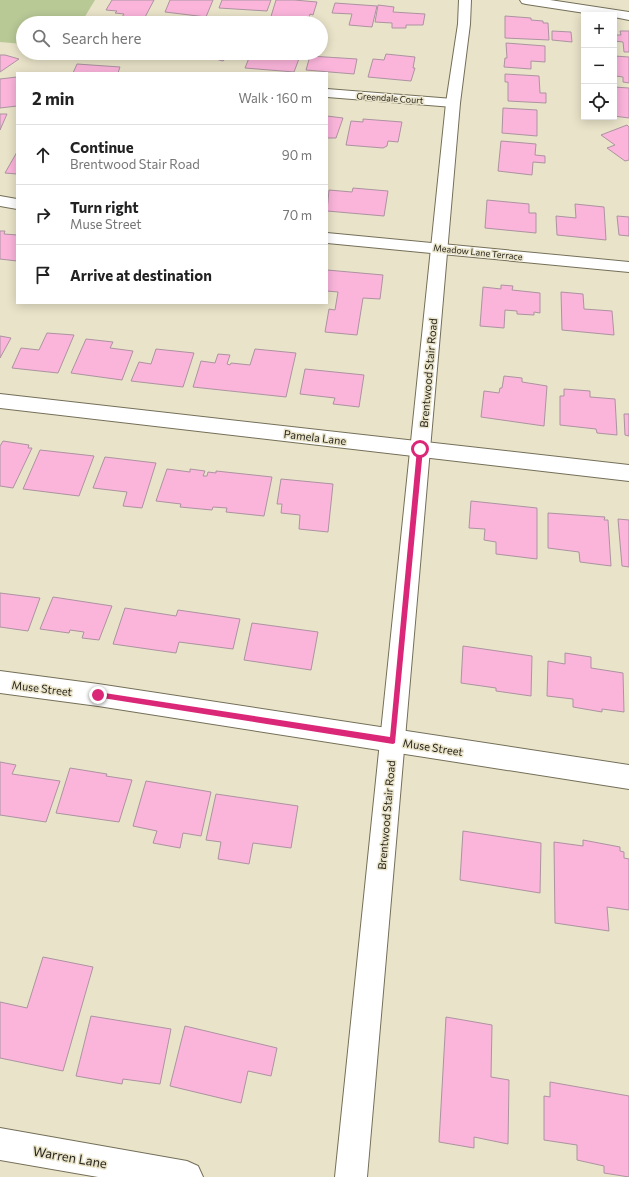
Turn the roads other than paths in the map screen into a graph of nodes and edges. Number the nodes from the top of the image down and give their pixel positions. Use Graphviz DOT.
graph roads {
  1 [pos="465,0"];
  2 [pos="526,0"];
  3 [pos="629,16"];
  4 [pos="328,93"];
  5 [pos="453,103"];
  6 [pos="0,201"];
  7 [pos="16,204"];
  8 [pos="328,238"];
  9 [pos="440,248"];
  10 [pos="629,267"];
  11 [pos="0,401"];
  12 [pos="420,449"];
  13 [pos="629,473"];
  14 [pos="0,682"];
  15 [pos="393,740"];
  16 [pos="629,777"];
  17 [pos="0,1144"];
  18 [pos="187,1177"];
  19 [pos="351,1177"];
  1 -- 5 [label="street, Brentwood Stair Road"];
  2 -- 3 [label="street"];
  4 -- 5 [label="street, Greendale Court"];
  5 -- 9 [label="street, Brentwood Stair Road"];
  6 -- 7 [label="street"];
  8 -- 9 [label="street, Meadow Lane Terrace"];
  9 -- 10 [label="street, Meadow Lane Terrace"];
  9 -- 12 [label="street, Brentwood Stair Road"];
  11 -- 12 [label="street, Pamela Lane"];
  12 -- 13 [label="street, Pamela Lane"];
  12 -- 15 [label="street, Brentwood Stair Road"];
  14 -- 15 [label="street, Muse Street"];
  15 -- 16 [label="street, Muse Street"];
  15 -- 19 [label="street, Brentwood Stair Road"];
  17 -- 18 [label="street, Warren Lane"];
}
